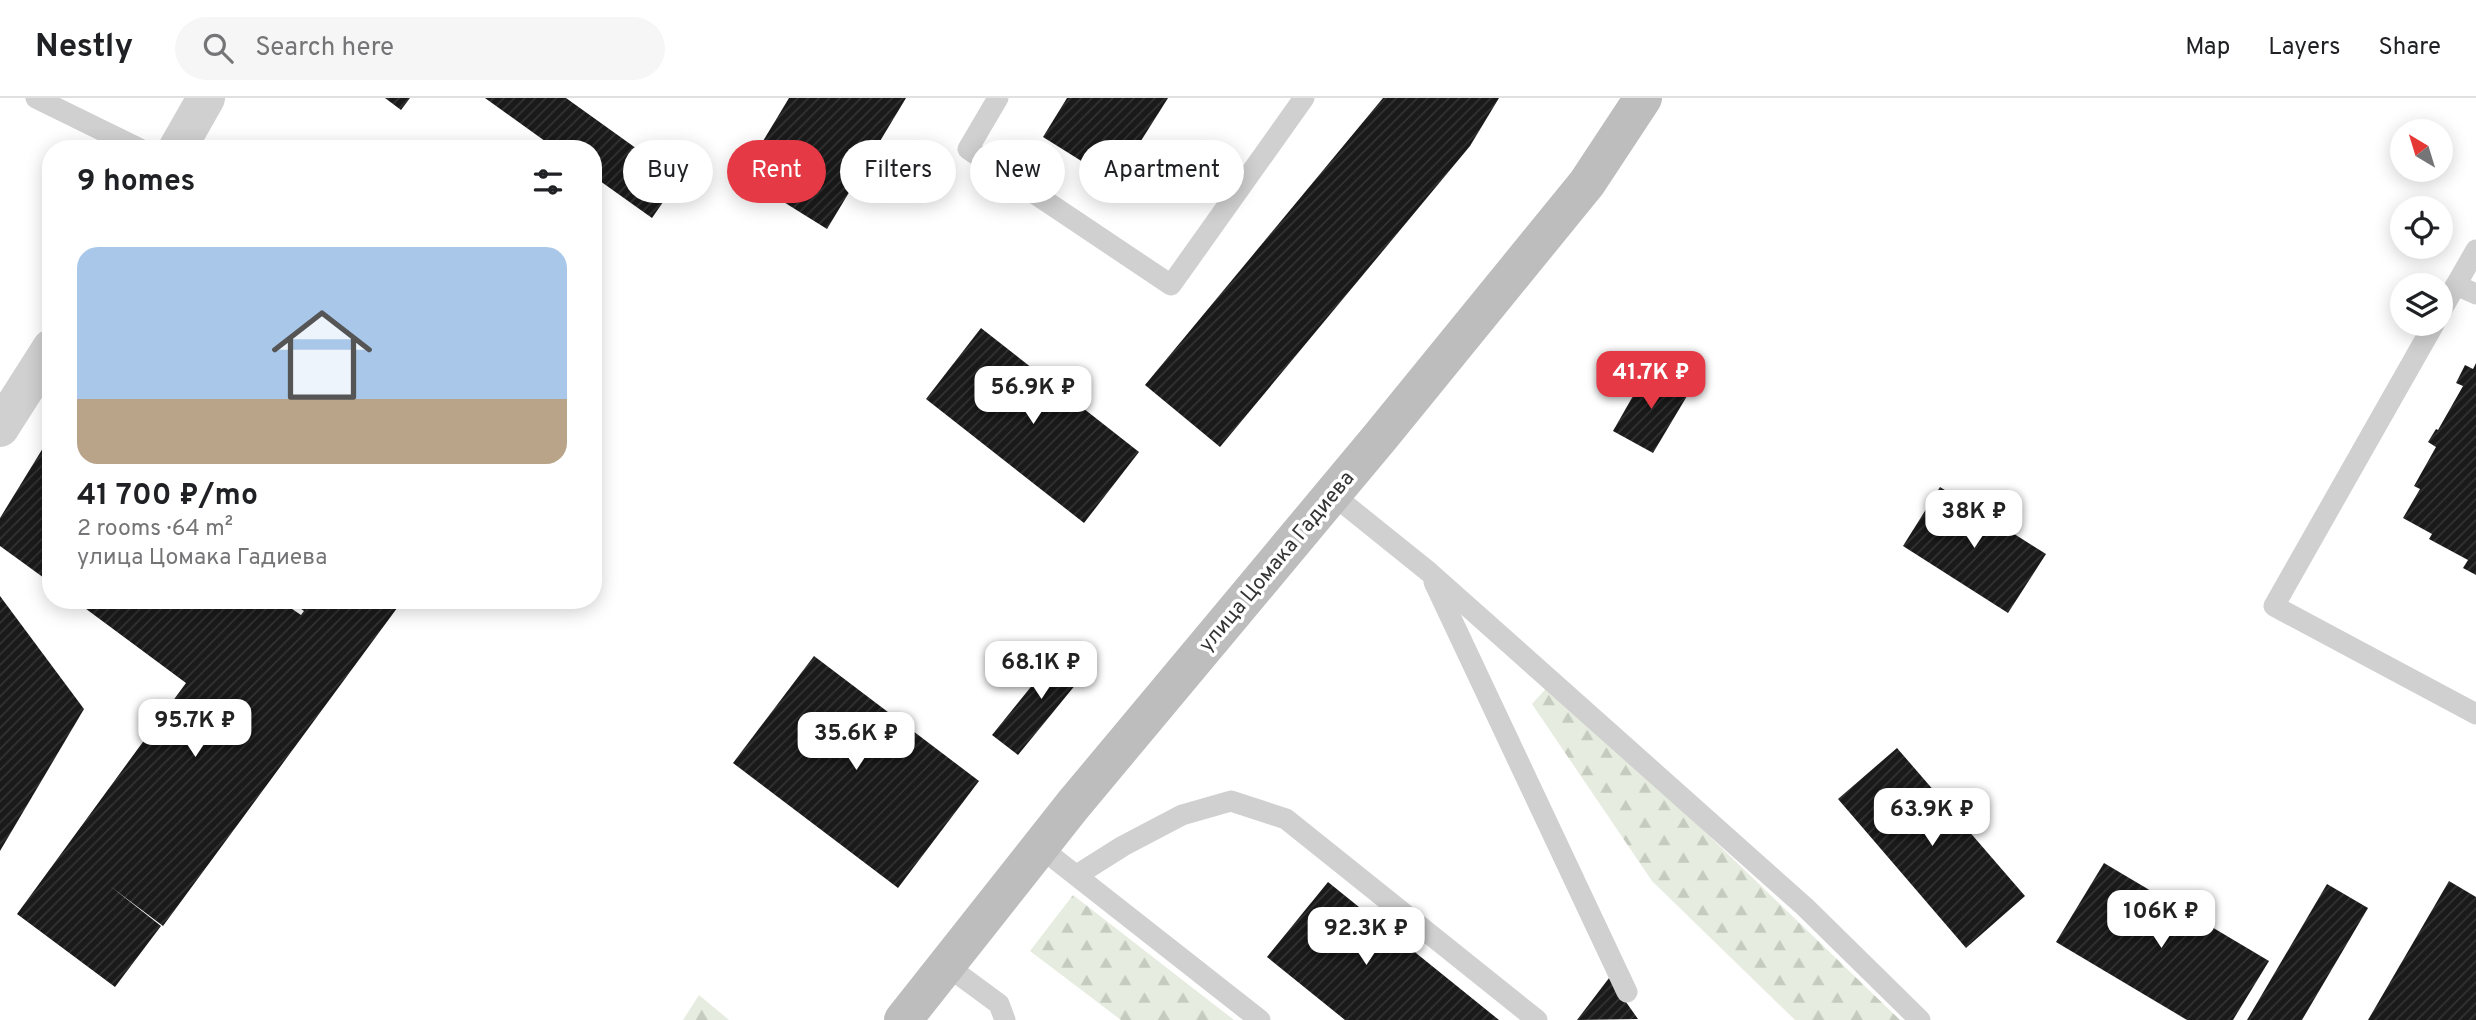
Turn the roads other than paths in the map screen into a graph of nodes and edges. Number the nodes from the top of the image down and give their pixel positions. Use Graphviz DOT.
graph roads {
  1 [pos="36,98"];
  2 [pos="205,98"];
  3 [pos="998,98"];
  4 [pos="1304,98"];
  5 [pos="1643,98"];
  6 [pos="122,140"];
  7 [pos="182,140"];
  8 [pos="2476,250"];
  9 [pos="2456,285"];
  10 [pos="2453,290"];
  11 [pos="2476,294"];
  12 [pos="2427,336"];
  13 [pos="42,362"];
  14 [pos="0,428"];
  15 [pos="1332,494"];
  16 [pos="1429,572"];
  17 [pos="2476,714"];
  18 [pos="1041,848"];
  19 [pos="1077,875"];
  20 [pos="946,965"];
  21 [pos="1627,992"];
  22 [pos="903,1020"];
  23 [pos="1005,1020"];
  24 [pos="1260,1020"];
  25 [pos="1537,1020"];
  26 [pos="1920,1020"];
  1 -- 6 [label="lane"];
  2 -- 7 [label="street"];
  3 -- 4 [label="lane"];
  5 -- 15 [label="main road, улица Цомака Гадиева"];
  8 -- 9 [label="lane"];
  9 -- 10 [label="lane"];
  9 -- 11 [label="lane"];
  12 -- 17 [label="lane"];
  13 -- 14 [label="street"];
  15 -- 16 [label="lane"];
  15 -- 18 [label="main road, улица Цомака Гадиева"];
  16 -- 21 [label="lane"];
  16 -- 26 [label="lane"];
  18 -- 19 [label="lane"];
  18 -- 20 [label="main road, улица Цомака Гадиева"];
  19 -- 24 [label="lane"];
  19 -- 25 [label="lane"];
  20 -- 22 [label="main road, улица Цомака Гадиева"];
  20 -- 23 [label="lane"];
}
